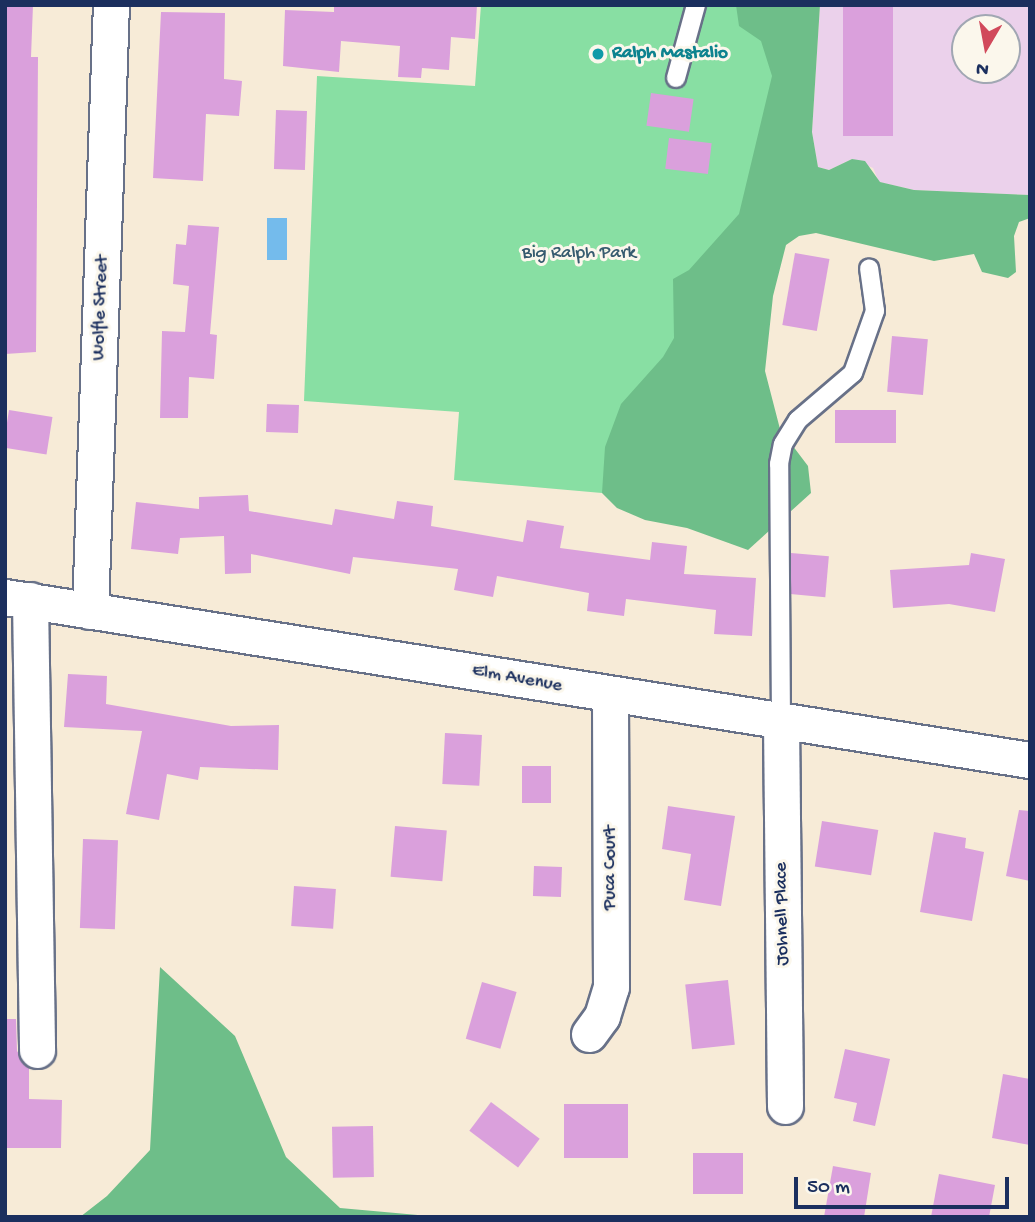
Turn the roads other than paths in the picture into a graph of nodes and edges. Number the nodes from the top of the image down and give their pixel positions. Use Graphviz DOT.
graph roads {
  1 [pos="111,5"];
  2 [pos="696,5"];
  3 [pos="676,78"];
  4 [pos="869,268"];
  5 [pos="18,598"];
  6 [pos="90,611"];
  7 [pos="610,695"];
  8 [pos="781,722"];
  9 [pos="1030,760"];
  10 [pos="589,1034"];
  11 [pos="37,1050"];
  12 [pos="785,1106"];
  1 -- 6 [label="street, Wolfle Street"];
  2 -- 3 [label="lane"];
  4 -- 8 [label="lane"];
  5 -- 6 [label="street, Elm Avenue"];
  5 -- 11 [label="street"];
  6 -- 7 [label="street, Elm Avenue"];
  7 -- 8 [label="street, Elm Avenue"];
  7 -- 10 [label="street, Puca Court"];
  8 -- 9 [label="street, Elm Avenue"];
  8 -- 12 [label="street, Johnell Place"];
}
